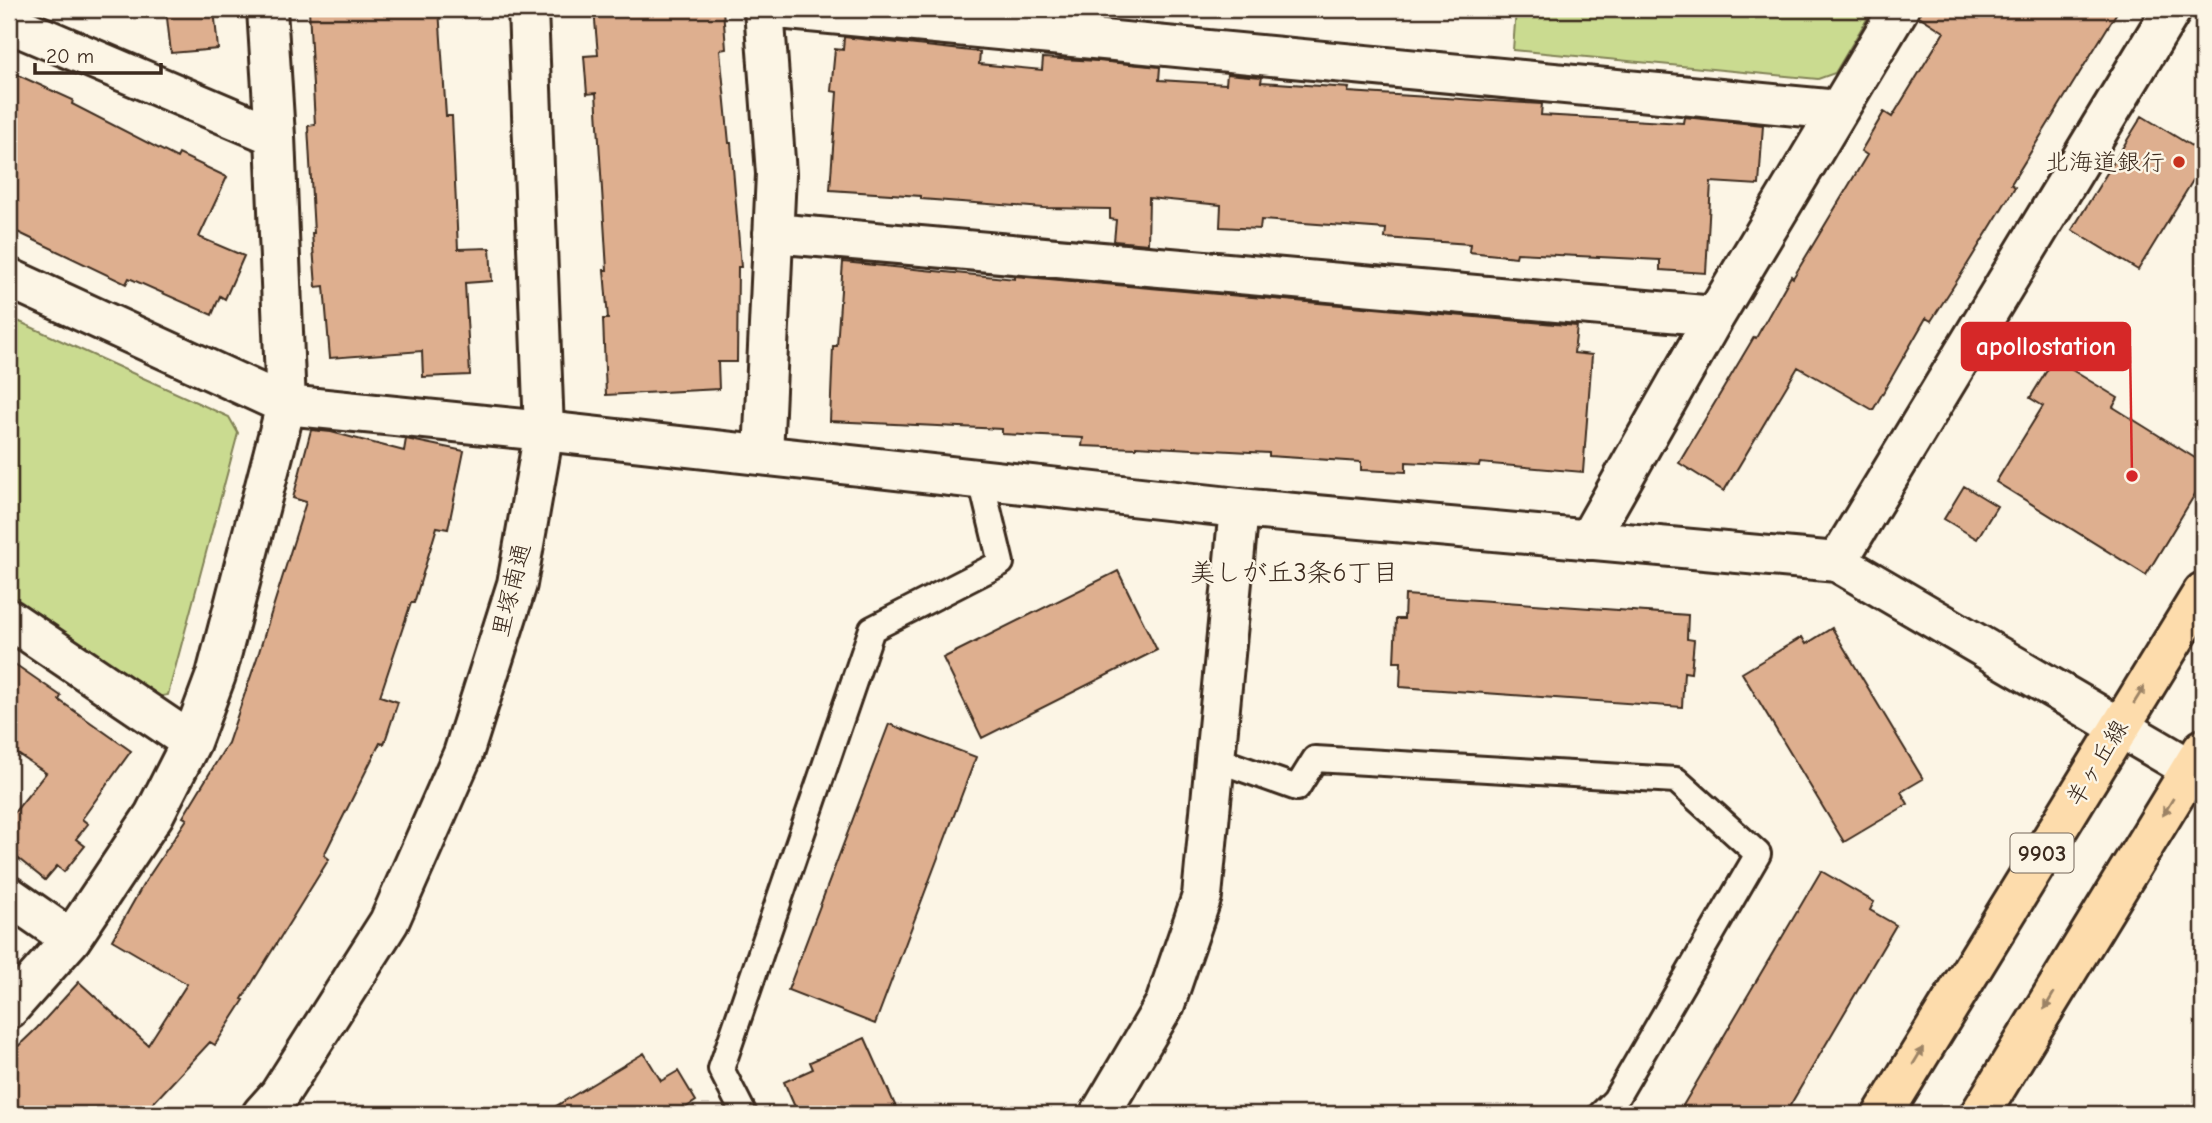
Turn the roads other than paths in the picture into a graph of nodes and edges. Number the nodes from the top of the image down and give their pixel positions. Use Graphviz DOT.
graph roads {
  1 [pos="267,9"];
  2 [pos="528,9"];
  3 [pos="764,9"];
  4 [pos="778,9"];
  5 [pos="1899,9"];
  6 [pos="2172,9"];
  7 [pos="9,23"];
  8 [pos="1838,110"];
  9 [pos="275,136"];
  10 [pos="773,233"];
  11 [pos="9,278"];
  12 [pos="1715,316"];
  13 [pos="286,405"];
  14 [pos="544,431"];
  15 [pos="763,455"];
  16 [pos="981,480"];
  17 [pos="1239,509"];
  18 [pos="1588,540"];
  19 [pos="1837,562"];
  20 [pos="2203,592"];
  21 [pos="9,619"];
  22 [pos="2119,727"];
  23 [pos="191,742"];
  24 [pos="1215,759"];
  25 [pos="2199,765"];
  26 [pos="9,896"];
  27 [pos="71,939"];
  28 [pos="9,1009"];
  29 [pos="262,1114"];
  30 [pos="744,1114"];
  31 [pos="1100,1114"];
  32 [pos="1601,1114"];
  33 [pos="1883,1114"];
  34 [pos="1980,1114"];
  1 -- 9 [label="street"];
  2 -- 14 [label="street, 里塚南通"];
  3 -- 10 [label="street"];
  4 -- 8 [label="street"];
  5 -- 8 [label="street"];
  6 -- 19 [label="street"];
  7 -- 9 [label="street"];
  8 -- 12 [label="street"];
  9 -- 13 [label="street"];
  10 -- 12 [label="street"];
  10 -- 15 [label="street"];
  11 -- 13 [label="street"];
  12 -- 18 [label="street"];
  13 -- 14 [label="street"];
  13 -- 23 [label="street"];
  14 -- 15 [label="street"];
  14 -- 29 [label="street, 里塚南通"];
  15 -- 16 [label="street"];
  16 -- 17 [label="street"];
  16 -- 30 [label="lane"];
  17 -- 18 [label="street"];
  17 -- 24 [label="street"];
  18 -- 19 [label="street"];
  19 -- 22 [label="street"];
  22 -- 20 [label="main road, 羊ヶ丘線 / 9903, one-way"];
  21 -- 23 [label="street"];
  22 -- 25 [label="street"];
  33 -- 22 [label="main road, 羊ヶ丘線 / 9903, one-way"];
  23 -- 27 [label="street"];
  24 -- 31 [label="street"];
  24 -- 32 [label="lane"];
  25 -- 34 [label="main road, one-way"];
  26 -- 27 [label="street"];
  27 -- 28 [label="street"];
}
